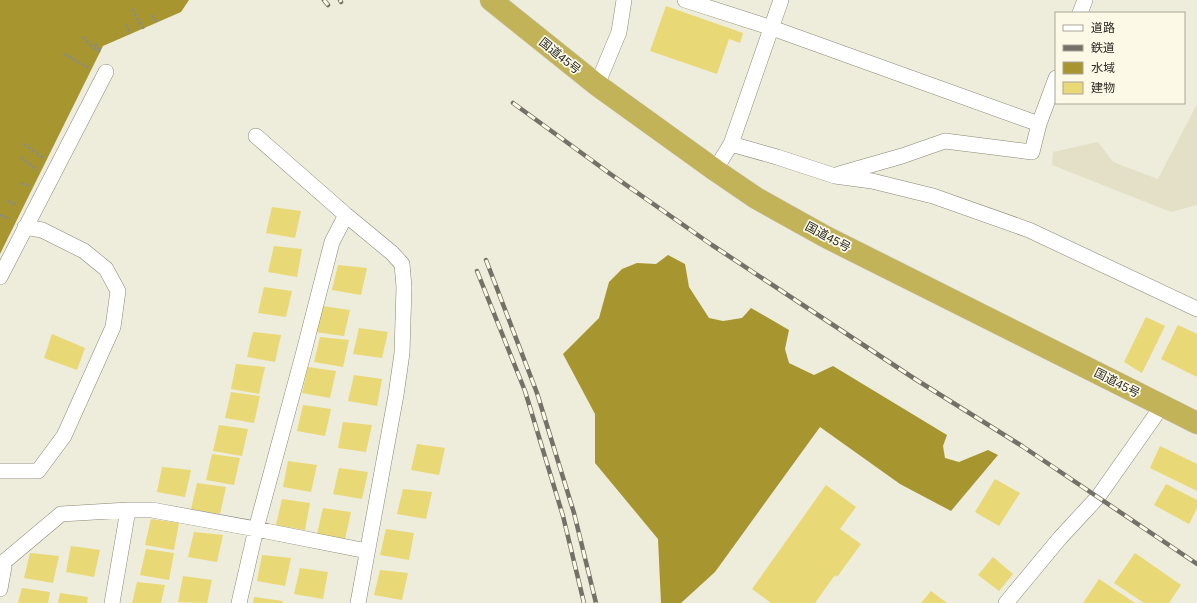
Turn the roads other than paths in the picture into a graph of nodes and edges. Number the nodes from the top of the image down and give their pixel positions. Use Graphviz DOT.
graph roads {
  1 [pos="491,0"];
  2 [pos="624,0"];
  3 [pos="685,0"];
  4 [pos="781,0"];
  5 [pos="1085,0"];
  6 [pos="1080,12"];
  7 [pos="772,28"];
  8 [pos="99,71"];
  9 [pos="1055,81"];
  10 [pos="597,85"];
  11 [pos="1039,124"];
  12 [pos="256,136"];
  13 [pos="731,144"];
  14 [pos="715,170"];
  15 [pos="835,176"];
  16 [pos="346,215"];
  17 [pos="25,227"];
  18 [pos="0,277"];
  19 [pos="1197,308"];
  20 [pos="1162,406"];
  21 [pos="1197,423"];
  22 [pos="0,471"];
  23 [pos="128,510"];
  24 [pos="256,529"];
  25 [pos="367,551"];
  26 [pos="2,565"];
  27 [pos="0,589"];
  28 [pos="112,603"];
  29 [pos="239,603"];
  30 [pos="358,603"];
  31 [pos="1006,603"];
  1 -- 10 [label="highway, 国道45号"];
  2 -- 10 [label="street"];
  3 -- 7 [label="street"];
  4 -- 7 [label="street"];
  5 -- 6 [label="street"];
  7 -- 11 [label="street"];
  7 -- 13 [label="street"];
  8 -- 17 [label="street"];
  9 -- 11 [label="street"];
  10 -- 14 [label="highway, 国道45号"];
  11 -- 15 [label="street"];
  12 -- 16 [label="street"];
  13 -- 14 [label="street"];
  13 -- 15 [label="street"];
  14 -- 20 [label="highway, 国道45号"];
  15 -- 19 [label="street"];
  16 -- 24 [label="street"];
  16 -- 25 [label="street"];
  17 -- 18 [label="street"];
  17 -- 22 [label="street"];
  20 -- 21 [label="highway, 国道45号"];
  20 -- 31 [label="street"];
  23 -- 24 [label="street"];
  23 -- 26 [label="street"];
  23 -- 28 [label="street"];
  24 -- 25 [label="street"];
  24 -- 29 [label="street"];
  25 -- 30 [label="street"];
  26 -- 27 [label="street"];
}
